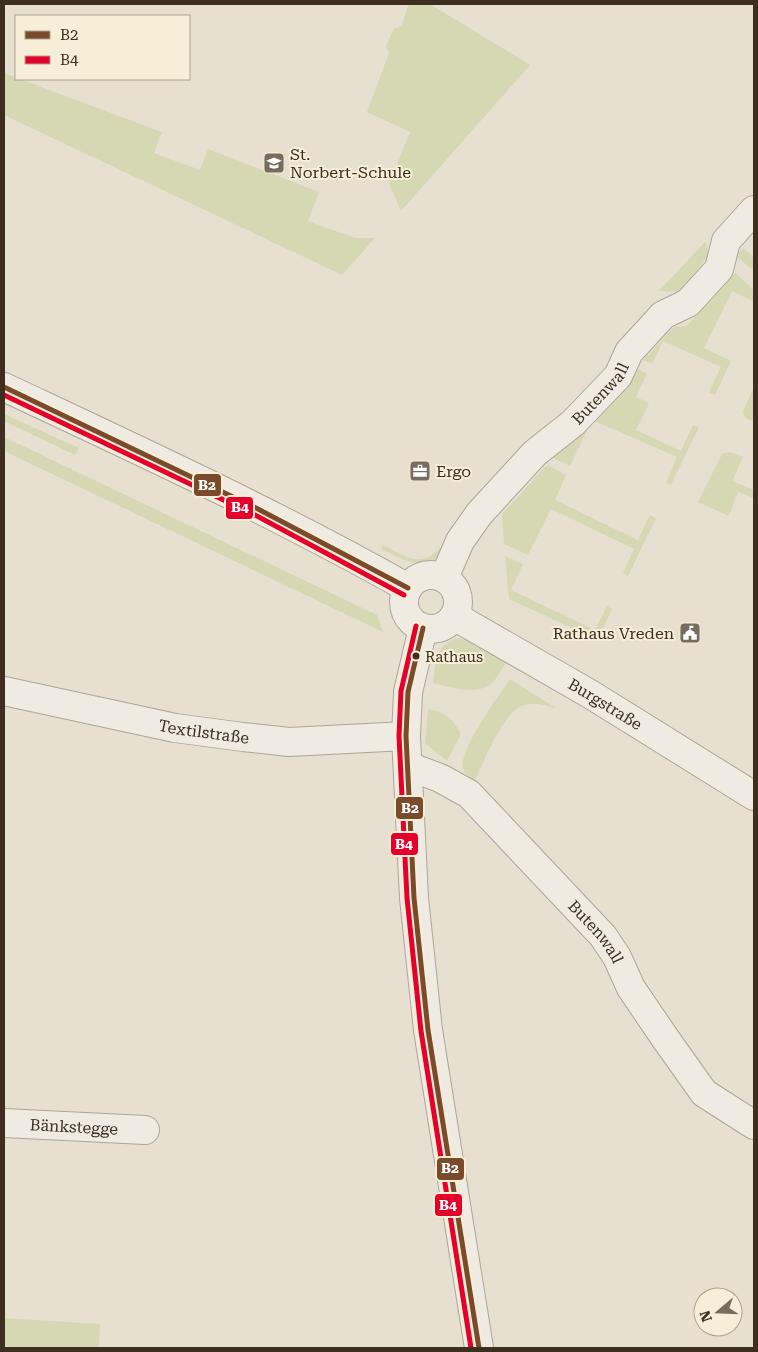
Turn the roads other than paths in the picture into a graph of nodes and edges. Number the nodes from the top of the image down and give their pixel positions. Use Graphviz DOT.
graph roads {
  1 [pos="754,210"];
  2 [pos="4,387"];
  3 [pos="444,578"];
  4 [pos="408,588"];
  5 [pos="454,616"];
  6 [pos="423,628"];
  7 [pos="4,691"];
  8 [pos="406,736"];
  9 [pos="408,766"];
  10 [pos="754,796"];
  11 [pos="4,1123"];
  12 [pos="754,1125"];
  13 [pos="144,1130"];
  14 [pos="479,1348"];
  1 -- 3 [label="street, Butenwall"];
  2 -- 4 [label="street"];
  3 -- 4 [label="street"];
  3 -- 5 [label="street"];
  4 -- 6 [label="street"];
  5 -- 6 [label="street"];
  5 -- 10 [label="street, Burgstraße"];
  6 -- 8 [label="street"];
  7 -- 8 [label="street, Textilstraße"];
  8 -- 9 [label="street"];
  9 -- 12 [label="street, Butenwall"];
  9 -- 14 [label="street"];
  11 -- 13 [label="street, Bänkstegge"];
}
